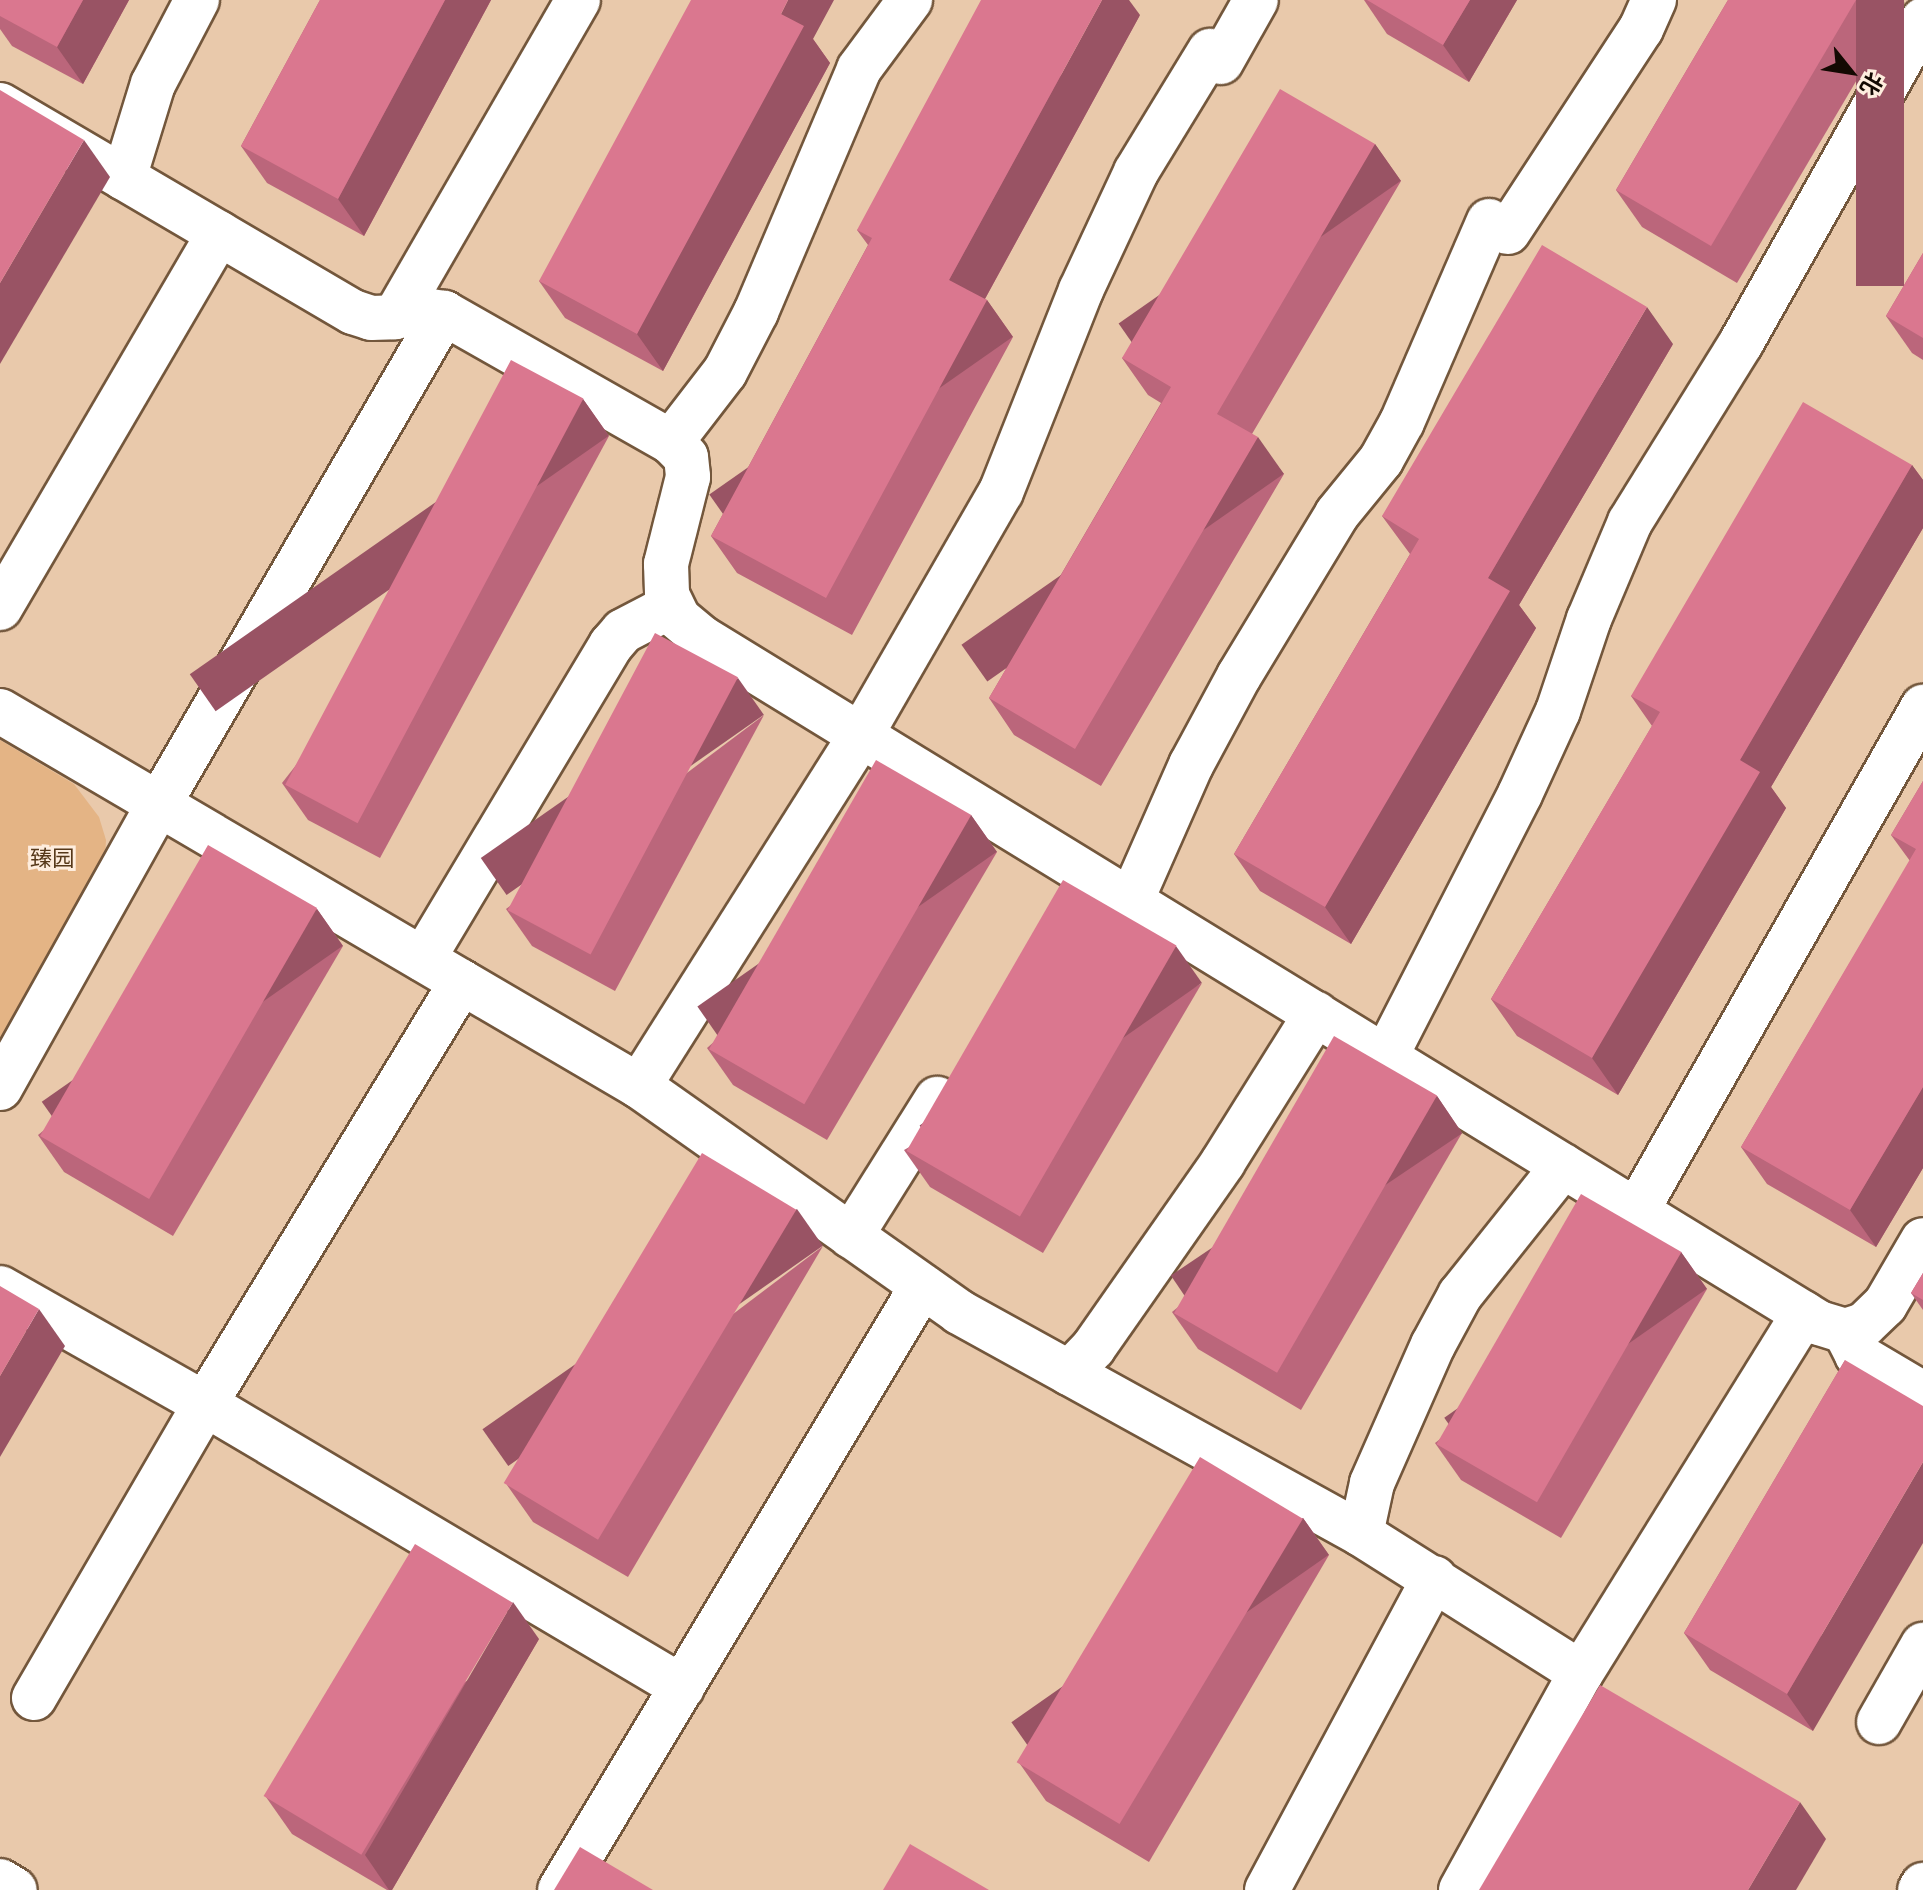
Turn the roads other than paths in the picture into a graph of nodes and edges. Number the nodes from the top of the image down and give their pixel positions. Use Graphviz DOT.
graph roads {
  1 [pos="197,0"];
  2 [pos="578,0"];
  3 [pos="910,0"];
  4 [pos="1256,0"];
  5 [pos="1654,0"];
  6 [pos="1923,20"];
  7 [pos="0,105"];
  8 [pos="124,178"];
  9 [pos="219,233"];
  10 [pos="444,313"];
  11 [pos="395,317"];
  12 [pos="671,442"];
  13 [pos="671,606"];
  14 [pos="0,608"];
  15 [pos="1923,707"];
  16 [pos="0,711"];
  17 [pos="861,735"];
  18 [pos="159,804"];
  19 [pos="1081,870"];
  20 [pos="1131,901"];
  21 [pos="1055,911"];
  22 [pos="423,959"];
  23 [pos="462,982"];
  24 [pos="1316,1014"];
  25 [pos="1386,1056"];
  26 [pos="962,1060"];
  27 [pos="639,1086"];
  28 [pos="0,1088"];
  29 [pos="1563,1166"];
  30 [pos="1637,1210"];
  31 [pos="851,1236"];
  32 [pos="1923,1240"];
  33 [pos="922,1286"];
  34 [pos="0,1288"];
  35 [pos="1804,1313"];
  36 [pos="1845,1331"];
  37 [pos="1069,1373"];
  38 [pos="1923,1394"];
  39 [pos="205,1404"];
  40 [pos="1361,1534"];
  41 [pos="1434,1578"];
  42 [pos="1923,1645"];
  43 [pos="1581,1673"];
  44 [pos="682,1687"];
  45 [pos="34,1698"];
  46 [pos="1879,1722"];
  47 [pos="0,1881"];
  48 [pos="1923,1885"];
  49 [pos="15,1890"];
  50 [pos="560,1890"];
  51 [pos="1267,1890"];
  52 [pos="1461,1890"];
  53 [pos="1920,1890"];
  1 -- 8 [label="street"];
  2 -- 11 [label="street"];
  3 -- 12 [label="street"];
  4 -- 17 [label="street"];
  5 -- 20 [label="street"];
  6 -- 25 [label="street"];
  7 -- 8 [label="street"];
  8 -- 9 [label="street"];
  9 -- 11 [label="street"];
  9 -- 14 [label="street"];
  10 -- 11 [label="street"];
  10 -- 12 [label="street"];
  10 -- 18 [label="street"];
  12 -- 13 [label="street"];
  13 -- 17 [label="street"];
  13 -- 22 [label="street"];
  15 -- 30 [label="street"];
  16 -- 18 [label="street"];
  17 -- 19 [label="street"];
  17 -- 27 [label="street"];
  18 -- 22 [label="street"];
  18 -- 28 [label="street"];
  19 -- 20 [label="street"];
  19 -- 21 [label="street"];
  20 -- 24 [label="street"];
  22 -- 23 [label="street"];
  23 -- 27 [label="street"];
  23 -- 39 [label="street"];
  24 -- 25 [label="street"];
  24 -- 37 [label="street"];
  25 -- 29 [label="street"];
  26 -- 31 [label="street"];
  27 -- 31 [label="street"];
  29 -- 30 [label="street"];
  29 -- 40 [label="street"];
  30 -- 35 [label="street"];
  31 -- 33 [label="street"];
  32 -- 36 [label="street"];
  33 -- 37 [label="street"];
  33 -- 44 [label="street"];
  34 -- 39 [label="street"];
  35 -- 36 [label="street"];
  35 -- 43 [label="street"];
  36 -- 38 [label="street"];
  37 -- 40 [label="street"];
  39 -- 44 [label="street"];
  39 -- 45 [label="street"];
  40 -- 41 [label="street"];
  41 -- 43 [label="street"];
  41 -- 51 [label="street"];
  42 -- 46 [label="street"];
  43 -- 52 [label="street"];
  44 -- 50 [label="street"];
  47 -- 49 [label="street"];
  48 -- 53 [label="street"];
}
